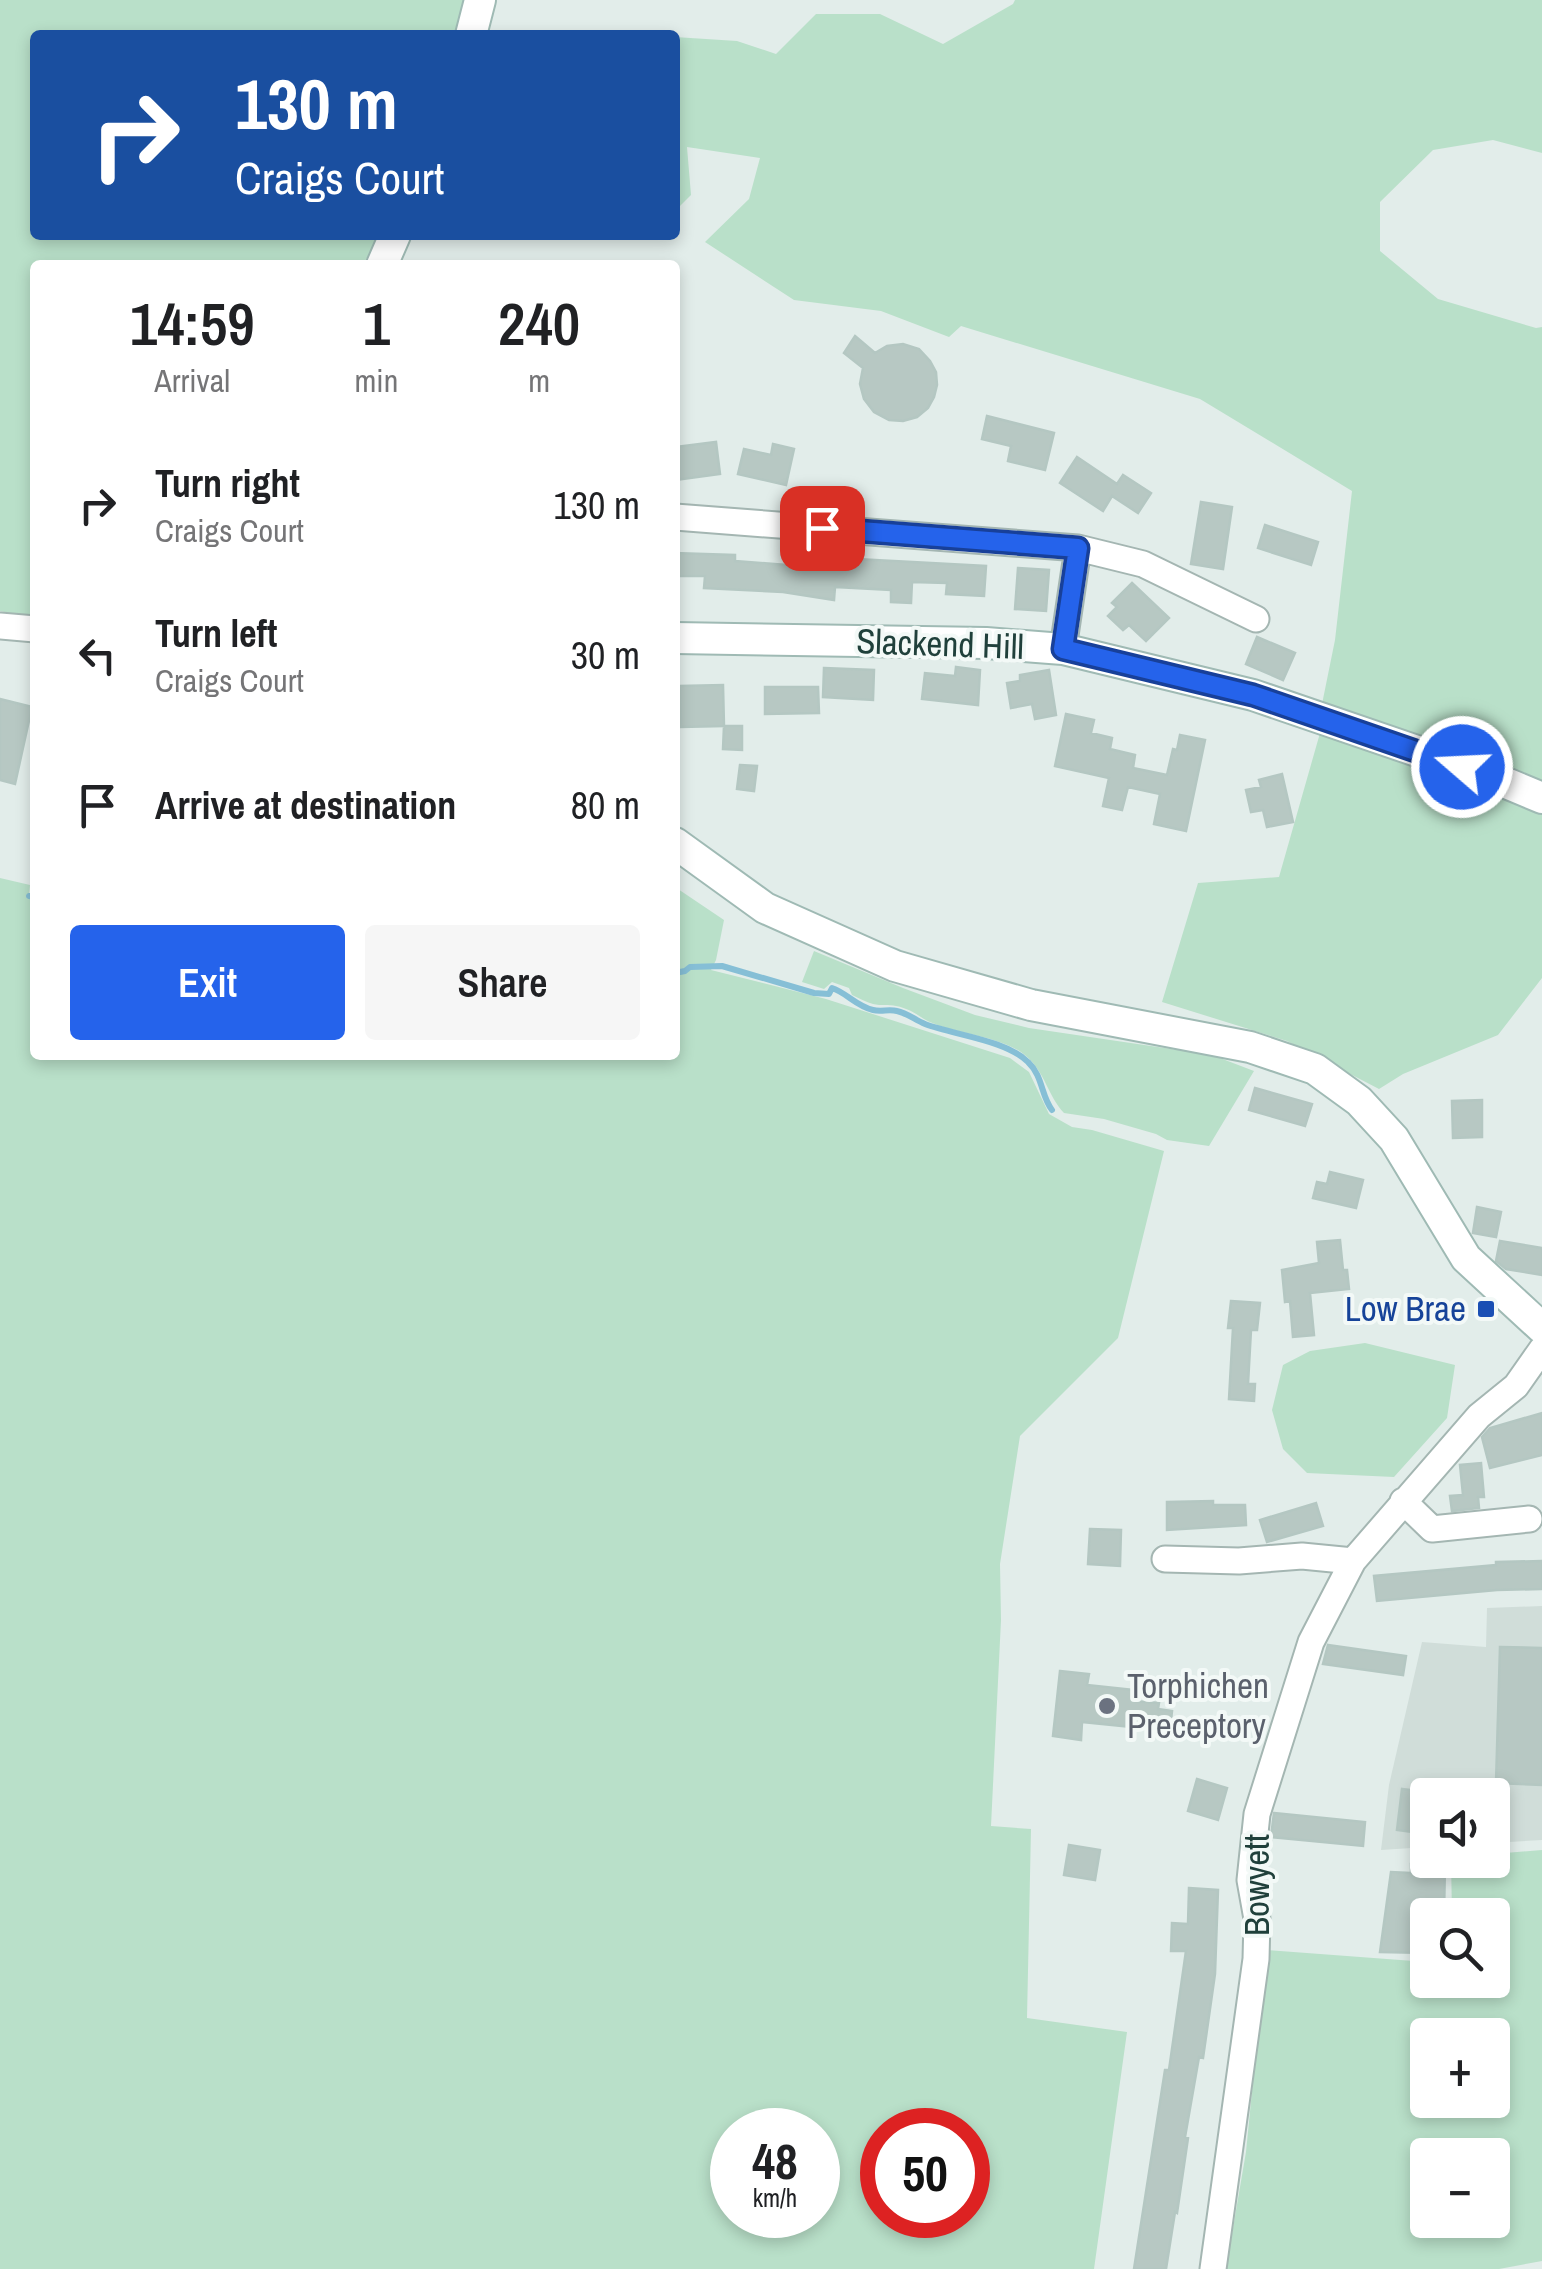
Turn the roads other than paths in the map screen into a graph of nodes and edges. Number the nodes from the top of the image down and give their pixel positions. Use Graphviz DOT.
graph roads {
  1 [pos="480,0"];
  2 [pos="472,30"];
  3 [pos="680,517"];
  4 [pos="1078,548"];
  5 [pos="1256,619"];
  6 [pos="0,626"];
  7 [pos="30,628"];
  8 [pos="680,638"];
  9 [pos="1063,649"];
  10 [pos="1542,798"];
  11 [pos="680,847"];
  12 [pos="1542,1328"];
  13 [pos="1542,1350"];
  14 [pos="1402,1501"];
  15 [pos="1529,1518"];
  16 [pos="1165,1559"];
  17 [pos="1352,1560"];
  18 [pos="1214,2269"];
  1 -- 2 [label="main road"];
  3 -- 4 [label="street"];
  4 -- 5 [label="street"];
  4 -- 9 [label="street"];
  6 -- 7 [label="street"];
  8 -- 9 [label="main road, Slackend Hill"];
  9 -- 10 [label="main road, Slackend Hill"];
  11 -- 12 [label="main road"];
  13 -- 14 [label="street, Bowyett"];
  14 -- 15 [label="street"];
  14 -- 17 [label="street, Bowyett"];
  16 -- 17 [label="street"];
  17 -- 18 [label="street, Bowyett"];
}
